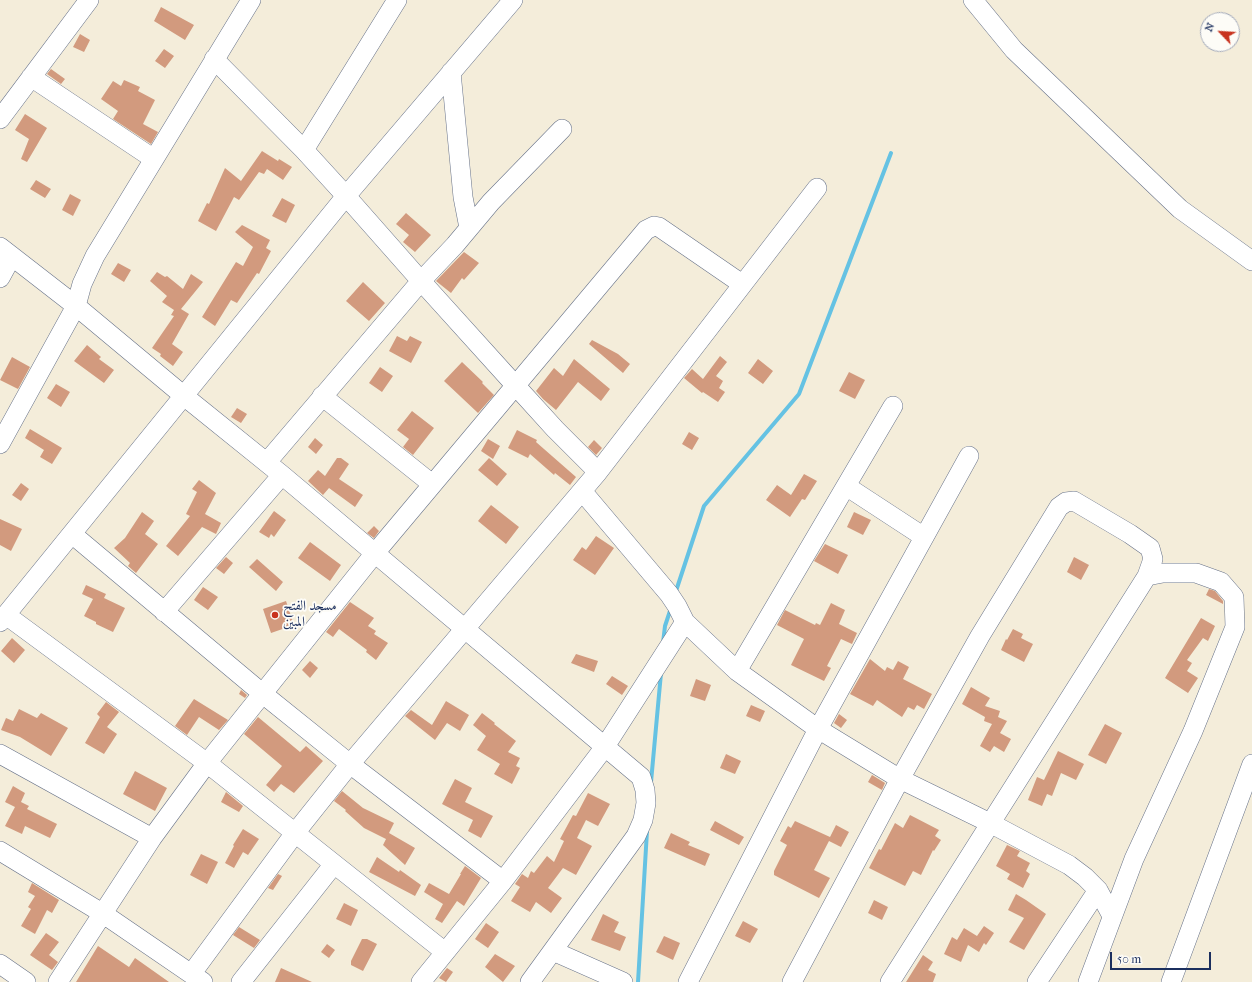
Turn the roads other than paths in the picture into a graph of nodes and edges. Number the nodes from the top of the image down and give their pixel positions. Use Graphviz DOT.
graph roads {
  1 [pos="89,0"];
  2 [pos="251,0"];
  3 [pos="397,0"];
  4 [pos="513,0"];
  5 [pos="973,0"];
  6 [pos="214,59"];
  7 [pos="451,72"];
  8 [pos="31,77"];
  9 [pos="0,119"];
  10 [pos="562,129"];
  11 [pos="304,150"];
  12 [pos="154,159"];
  13 [pos="817,188"];
  14 [pos="346,196"];
  15 [pos="469,228"];
  16 [pos="6,252"];
  17 [pos="1252,261"];
  18 [pos="0,278"];
  19 [pos="421,281"];
  20 [pos="742,284"];
  21 [pos="76,306"];
  22 [pos="515,386"];
  23 [pos="184,396"];
  24 [pos="322,396"];
  25 [pos="893,406"];
  26 [pos="0,444"];
  27 [pos="969,456"];
  28 [pos="267,462"];
  29 [pos="598,472"];
  30 [pos="282,475"];
  31 [pos="432,484"];
  32 [pos="846,486"];
  33 [pos="582,491"];
  34 [pos="72,534"];
  35 [pos="924,537"];
  36 [pos="374,553"];
  37 [pos="1148,576"];
  38 [pos="164,612"];
  39 [pos="3,618"];
  40 [pos="685,622"];
  41 [pos="465,630"];
  42 [pos="736,671"];
  43 [pos="263,694"];
  44 [pos="818,729"];
  45 [pos="604,748"];
  46 [pos="1,756"];
  47 [pos="207,763"];
  48 [pos="350,764"];
  49 [pos="1252,764"];
  50 [pos="900,779"];
  51 [pos="990,823"];
  52 [pos="295,833"];
  53 [pos="152,838"];
  54 [pos="0,851"];
  55 [pos="334,864"];
  56 [pos="503,881"];
  57 [pos="1098,890"];
  58 [pos="102,913"];
  59 [pos="1112,916"];
  60 [pos="554,951"];
  61 [pos="445,952"];
  62 [pos="0,964"];
  63 [pos="197,978"];
  64 [pos="26,982"];
  65 [pos="58,982"];
  66 [pos="241,982"];
  67 [pos="421,982"];
  68 [pos="530,982"];
  69 [pos="623,982"];
  70 [pos="688,982"];
  71 [pos="792,982"];
  72 [pos="890,982"];
  73 [pos="1037,982"];
  74 [pos="1088,982"];
  75 [pos="1171,982"];
  1 -- 8 [label="street"];
  2 -- 6 [label="street"];
  3 -- 11 [label="street"];
  4 -- 7 [label="street"];
  5 -- 17 [label="street"];
  6 -- 11 [label="street"];
  6 -- 12 [label="street"];
  7 -- 14 [label="street"];
  7 -- 15 [label="street"];
  8 -- 9 [label="street"];
  8 -- 12 [label="street"];
  10 -- 15 [label="street"];
  11 -- 14 [label="street"];
  12 -- 21 [label="street"];
  13 -- 20 [label="street"];
  14 -- 19 [label="street"];
  14 -- 23 [label="street"];
  15 -- 19 [label="street"];
  16 -- 18 [label="street"];
  16 -- 21 [label="street"];
  19 -- 22 [label="street"];
  19 -- 24 [label="street"];
  20 -- 22 [label="street"];
  20 -- 29 [label="street"];
  21 -- 23 [label="street"];
  21 -- 26 [label="street"];
  22 -- 29 [label="street"];
  22 -- 31 [label="street"];
  23 -- 28 [label="street"];
  23 -- 34 [label="street"];
  24 -- 28 [label="street"];
  24 -- 31 [label="street"];
  25 -- 32 [label="street"];
  27 -- 35 [label="street"];
  28 -- 30 [label="street"];
  29 -- 33 [label="street"];
  30 -- 36 [label="street"];
  30 -- 38 [label="street"];
  31 -- 36 [label="street"];
  32 -- 35 [label="street"];
  32 -- 42 [label="street"];
  33 -- 40 [label="street"];
  33 -- 41 [label="street"];
  34 -- 38 [label="street"];
  34 -- 39 [label="street"];
  35 -- 44 [label="street"];
  36 -- 41 [label="street"];
  36 -- 43 [label="street"];
  37 -- 50 [label="street"];
  37 -- 51 [label="street"];
  37 -- 59 [label="street"];
  38 -- 43 [label="street"];
  39 -- 47 [label="street"];
  40 -- 42 [label="street"];
  40 -- 45 [label="street"];
  41 -- 45 [label="street"];
  41 -- 48 [label="street"];
  42 -- 44 [label="street"];
  43 -- 47 [label="street"];
  43 -- 48 [label="street"];
  44 -- 50 [label="street"];
  44 -- 70 [label="street"];
  45 -- 56 [label="street"];
  45 -- 60 [label="street"];
  46 -- 53 [label="street"];
  47 -- 52 [label="street"];
  47 -- 53 [label="street"];
  48 -- 52 [label="street"];
  48 -- 56 [label="street"];
  49 -- 75 [label="street"];
  50 -- 51 [label="street"];
  50 -- 71 [label="street"];
  51 -- 57 [label="street"];
  51 -- 72 [label="street"];
  52 -- 55 [label="street"];
  52 -- 63 [label="street"];
  53 -- 58 [label="street"];
  54 -- 58 [label="street"];
  55 -- 61 [label="street"];
  55 -- 66 [label="street"];
  56 -- 61 [label="street"];
  57 -- 59 [label="street"];
  57 -- 73 [label="street"];
  58 -- 63 [label="street"];
  58 -- 65 [label="street"];
  59 -- 74 [label="street"];
  60 -- 68 [label="street"];
  60 -- 69 [label="street"];
  61 -- 67 [label="street"];
  62 -- 64 [label="street"];
}
